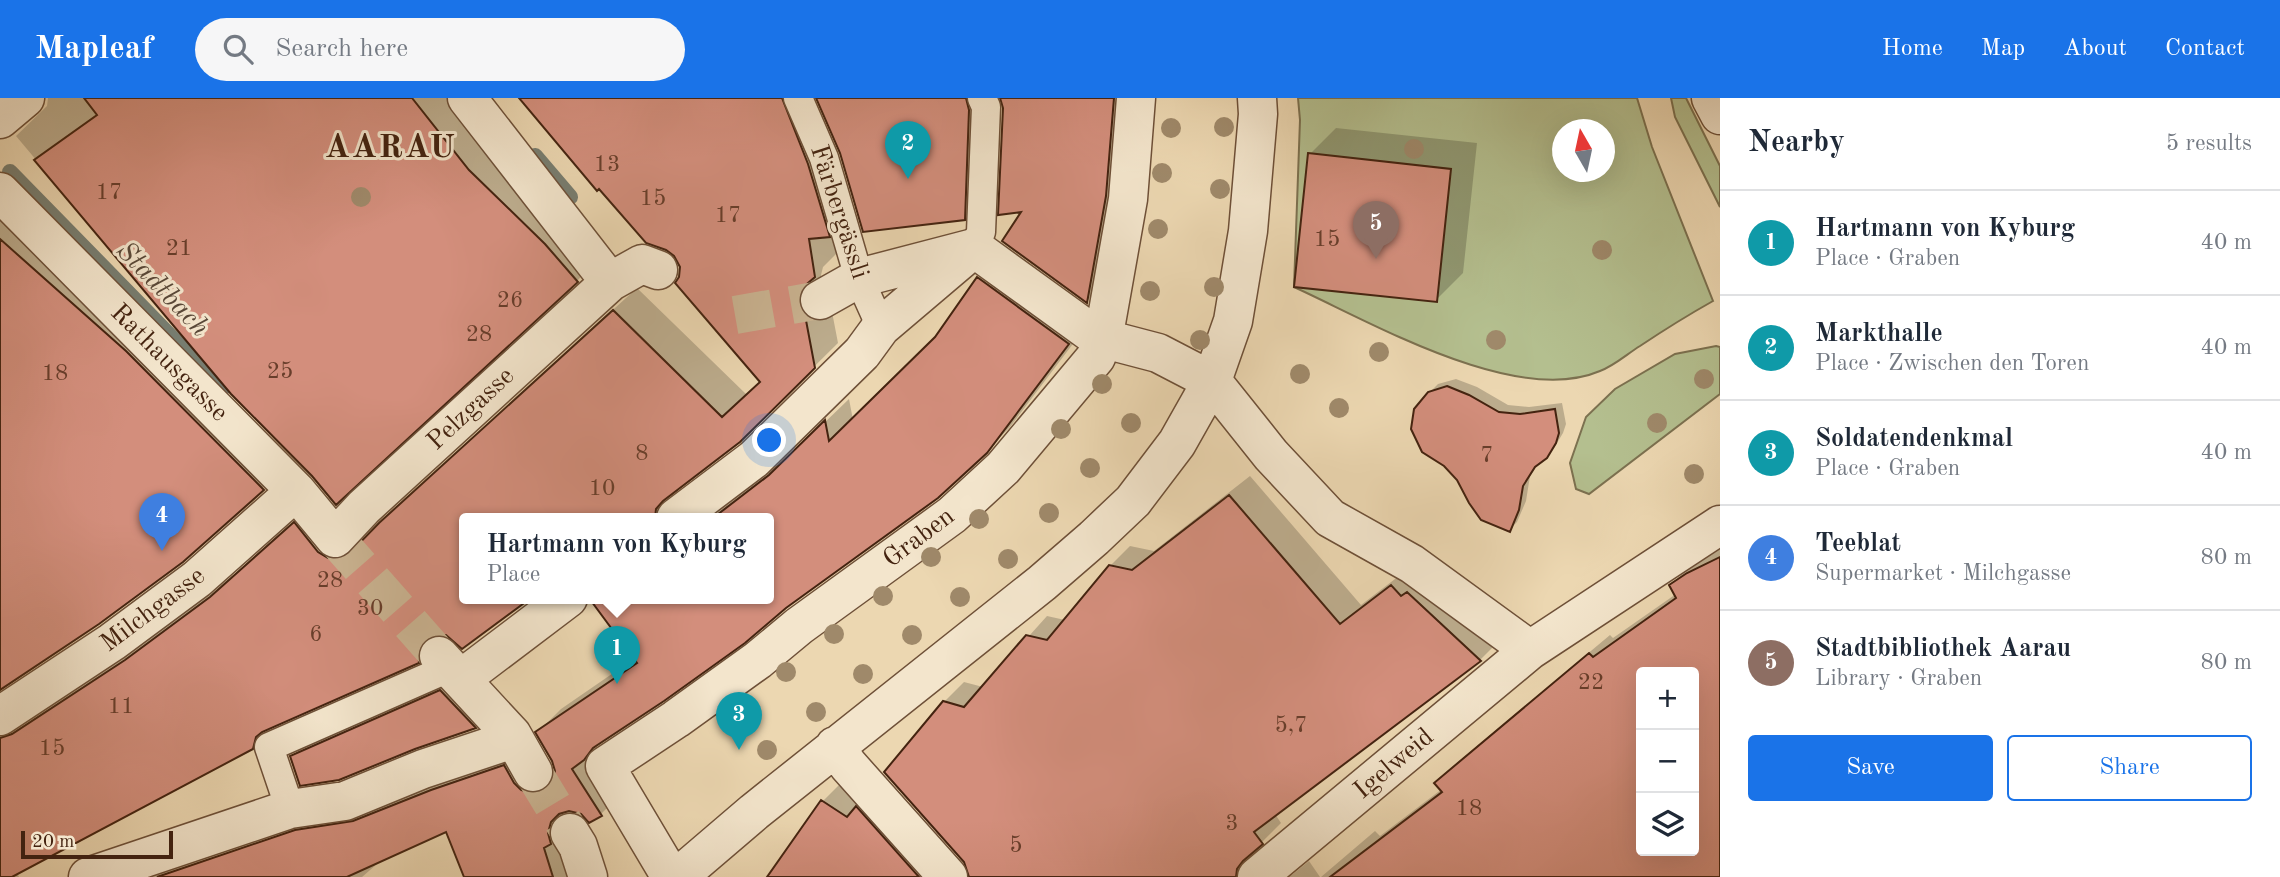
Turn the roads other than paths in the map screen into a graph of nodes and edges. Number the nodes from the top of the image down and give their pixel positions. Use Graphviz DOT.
graph roads {
  1 [pos="25,98"];
  2 [pos="467,98"];
  3 [pos="797,98"];
  4 [pos="982,98"];
  5 [pos="1136,98"];
  6 [pos="1257,98"];
  7 [pos="1711,98"];
  8 [pos="1720,115"];
  9 [pos="0,119"];
  10 [pos="0,192"];
  11 [pos="974,248"];
  12 [pos="658,270"];
  13 [pos="859,278"];
  14 [pos="610,282"];
  15 [pos="820,300"];
  16 [pos="871,340"];
  17 [pos="1103,340"];
  18 [pos="1212,381"];
  19 [pos="296,491"];
  20 [pos="683,513"];
  21 [pos="1720,525"];
  22 [pos="335,538"];
  23 [pos="558,604"];
  24 [pos="1530,650"];
  25 [pos="450,667"];
  26 [pos="0,716"];
  27 [pos="512,735"];
  28 [pos="835,746"];
  29 [pos="533,772"];
  30 [pos="290,809"];
  31 [pos="570,834"];
  32 [pos="88,877"];
  33 [pos="588,877"];
  34 [pos="670,877"];
  35 [pos="678,877"];
  36 [pos="948,877"];
  37 [pos="1257,877"];
  1 -- 9 [label="street"];
  2 -- 14 [label="street"];
  3 -- 13 [label="lane, Färbergässli"];
  4 -- 11 [label="lane"];
  5 -- 17 [label="street, Graben"];
  6 -- 18 [label="street"];
  7 -- 8 [label="street"];
  10 -- 19 [label="street, Rathausgasse"];
  11 -- 13 [label="street"];
  11 -- 16 [label="street"];
  11 -- 17 [label="street"];
  12 -- 14 [label="street, Pelzgasse"];
  13 -- 15 [label="street"];
  13 -- 16 [label="lane, Färbergässli"];
  14 -- 22 [label="street, Pelzgasse"];
  16 -- 20 [label="street"];
  17 -- 18 [label="street"];
  17 -- 34 [label="street, Graben"];
  18 -- 24 [label="street"];
  18 -- 28 [label="street"];
  19 -- 22 [label="street, Rathausgasse"];
  19 -- 26 [label="street, Milchgasse"];
  21 -- 24 [label="street, Igelweid"];
  23 -- 25 [label="street"];
  24 -- 37 [label="street, Igelweid"];
  25 -- 27 [label="street"];
  25 -- 30 [label="lane"];
  27 -- 29 [label="street"];
  27 -- 30 [label="street"];
  28 -- 35 [label="street"];
  28 -- 36 [label="street"];
  30 -- 32 [label="street"];
  31 -- 33 [label="street"];
}
